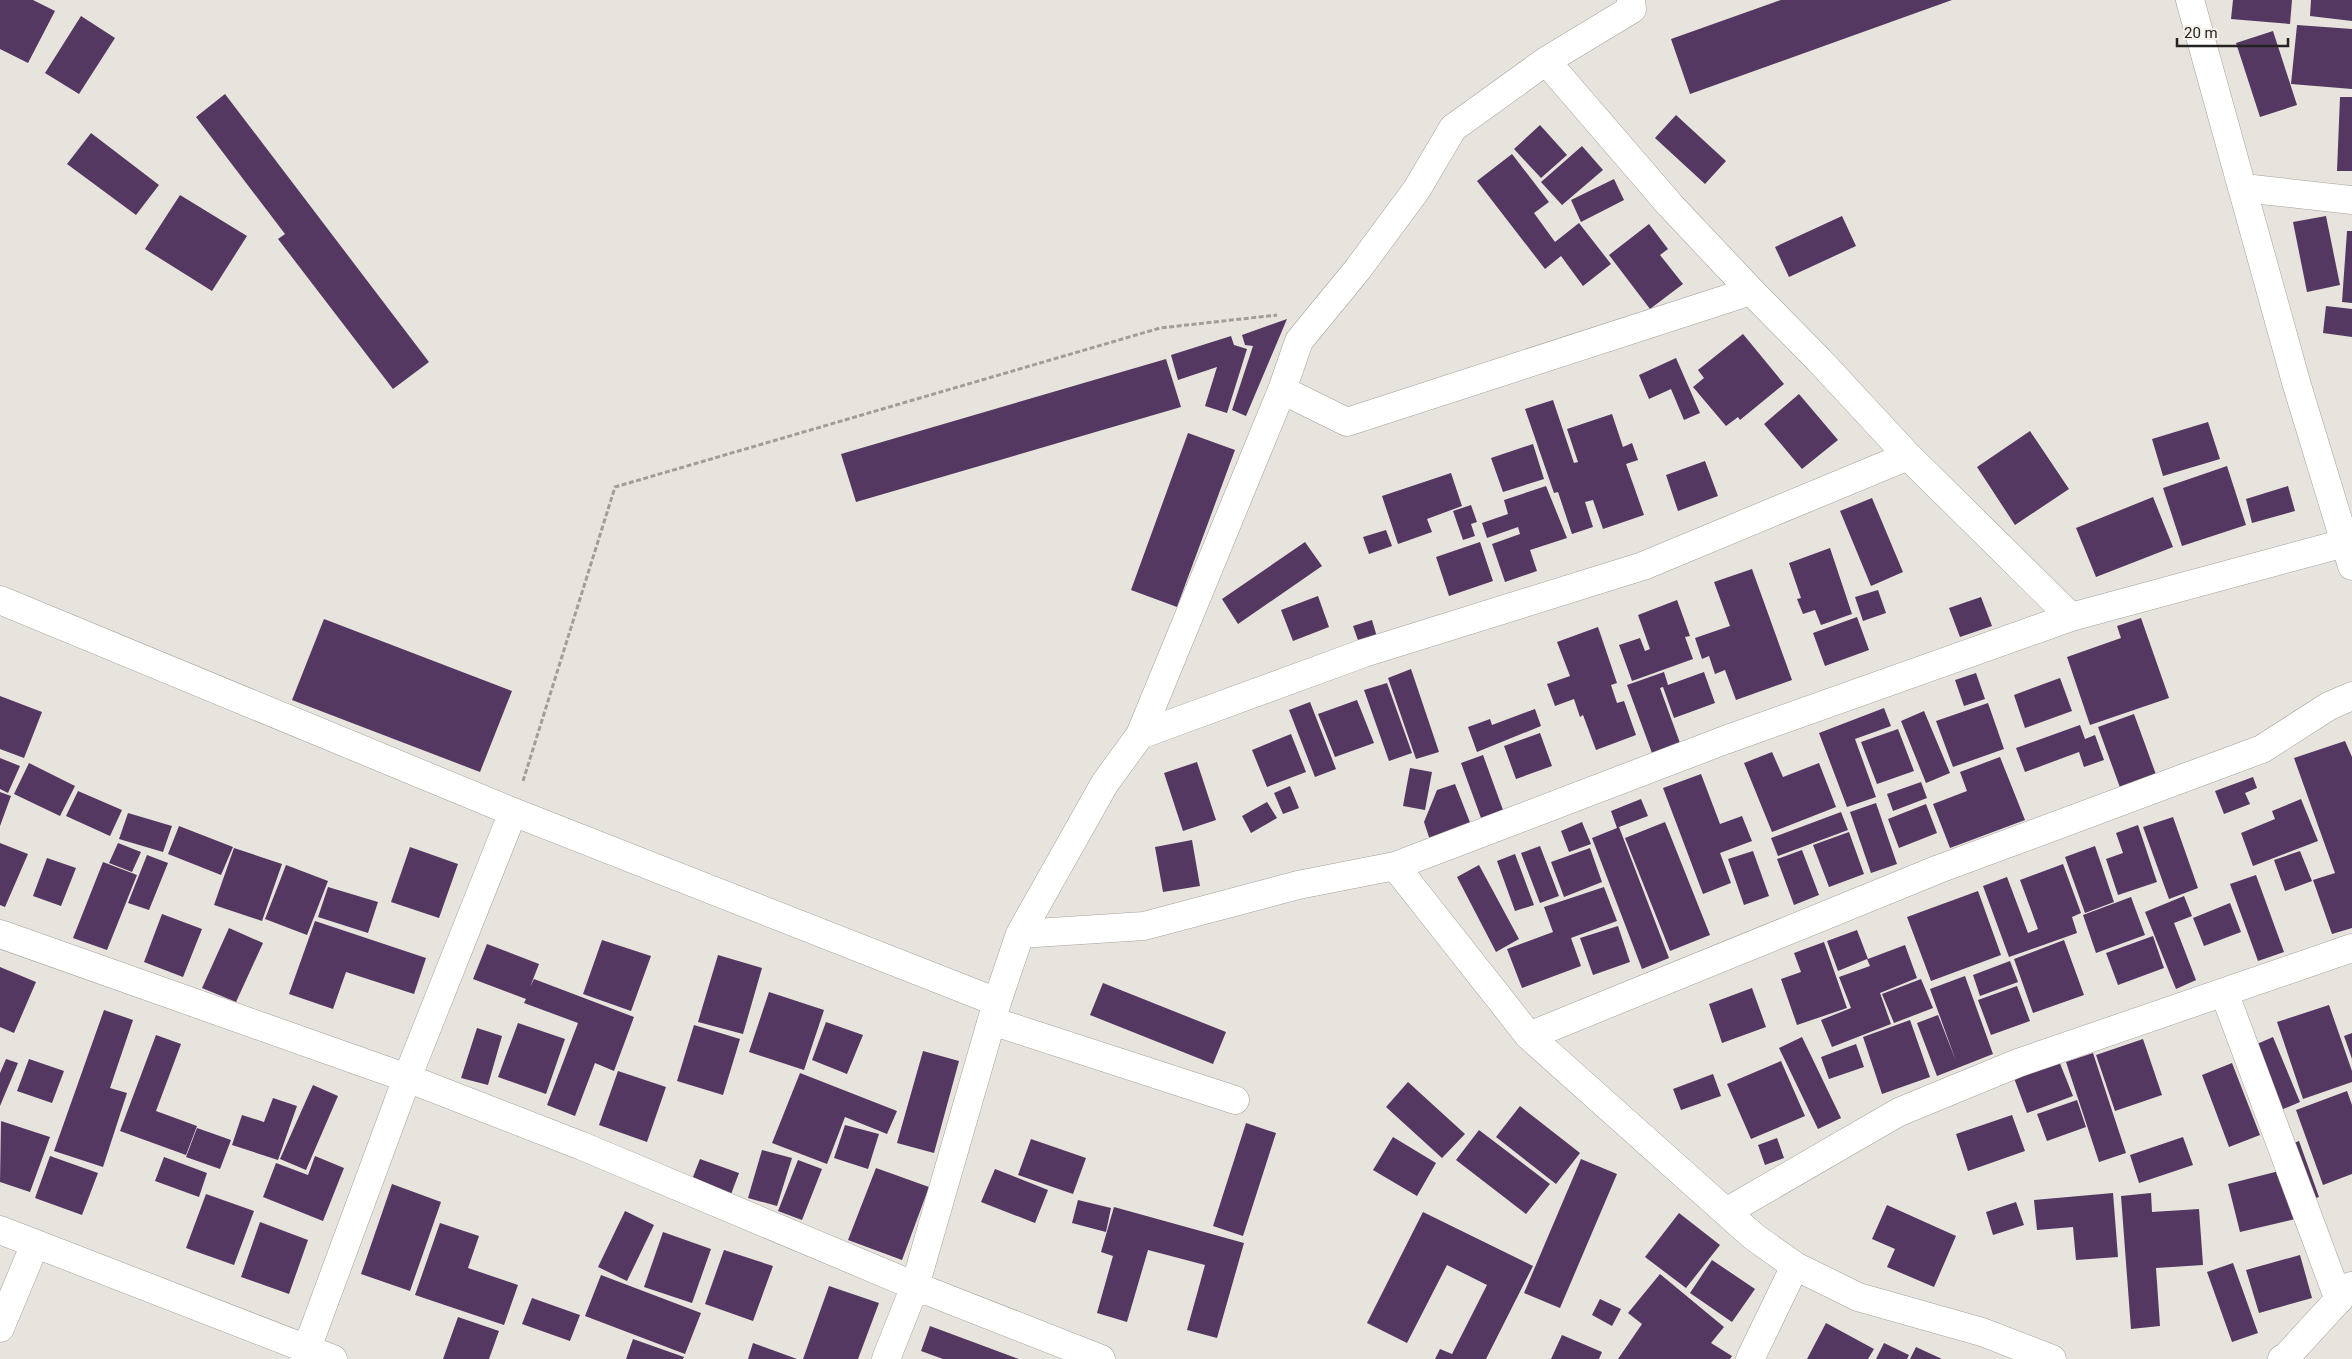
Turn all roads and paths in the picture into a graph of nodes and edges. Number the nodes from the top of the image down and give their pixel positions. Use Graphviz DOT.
graph roads {
  1 [pos="2190,0"];
  2 [pos="1639,3"];
  3 [pos="1546,61"];
  4 [pos="2243,188"];
  5 [pos="2352,200"];
  6 [pos="1750,291"];
  7 [pos="1325,310"];
  8 [pos="1282,390"];
  9 [pos="1908,456"];
  10 [pos="2349,549"];
  11 [pos="0,600"];
  12 [pos="2071,617"];
  13 [pos="2352,696"];
  14 [pos="1140,736"];
  15 [pos="513,812"];
  16 [pos="1395,866"];
  17 [pos="0,934"];
  18 [pos="1020,934"];
  19 [pos="2352,948"];
  20 [pos="2224,992"];
  21 [pos="994,1011"];
  22 [pos="1529,1036"];
  23 [pos="407,1078"];
  24 [pos="1235,1100"];
  25 [pos="1726,1212"];
  26 [pos="0,1230"];
  27 [pos="35,1244"];
  28 [pos="1795,1266"];
  29 [pos="916,1286"];
  30 [pos="2346,1292"];
  31 [pos="0,1328"];
  32 [pos="305,1354"];
  33 [pos="2285,1358"];
  34 [pos="332,1359"];
  35 [pos="886,1359"];
  36 [pos="1100,1359"];
  37 [pos="1750,1359"];
  38 [pos="2052,1359"];
  1 -- 4 [label="street"];
  2 -- 3 [label="street"];
  3 -- 6 [label="street"];
  3 -- 7 [label="street"];
  4 -- 5 [label="street"];
  4 -- 10 [label="street"];
  6 -- 8 [label="street"];
  6 -- 9 [label="street"];
  7 -- 8 [label="street"];
  7 -- 15 [label="path"];
  8 -- 14 [label="street"];
  9 -- 12 [label="street"];
  9 -- 14 [label="street"];
  10 -- 12 [label="street"];
  11 -- 15 [label="street"];
  12 -- 16 [label="street"];
  13 -- 22 [label="street"];
  14 -- 18 [label="street"];
  15 -- 21 [label="street"];
  15 -- 23 [label="street"];
  16 -- 18 [label="street"];
  16 -- 22 [label="street"];
  17 -- 23 [label="street"];
  18 -- 21 [label="street"];
  19 -- 20 [label="street"];
  20 -- 25 [label="street"];
  20 -- 30 [label="street"];
  21 -- 24 [label="street"];
  21 -- 29 [label="street"];
  22 -- 25 [label="street"];
  23 -- 29 [label="street"];
  23 -- 32 [label="street"];
  25 -- 28 [label="street"];
  26 -- 27 [label="street"];
  27 -- 31 [label="street"];
  27 -- 32 [label="street"];
  28 -- 37 [label="street"];
  28 -- 38 [label="street"];
  29 -- 35 [label="street"];
  29 -- 36 [label="street"];
  30 -- 33 [label="street"];
  32 -- 34 [label="street"];
}
